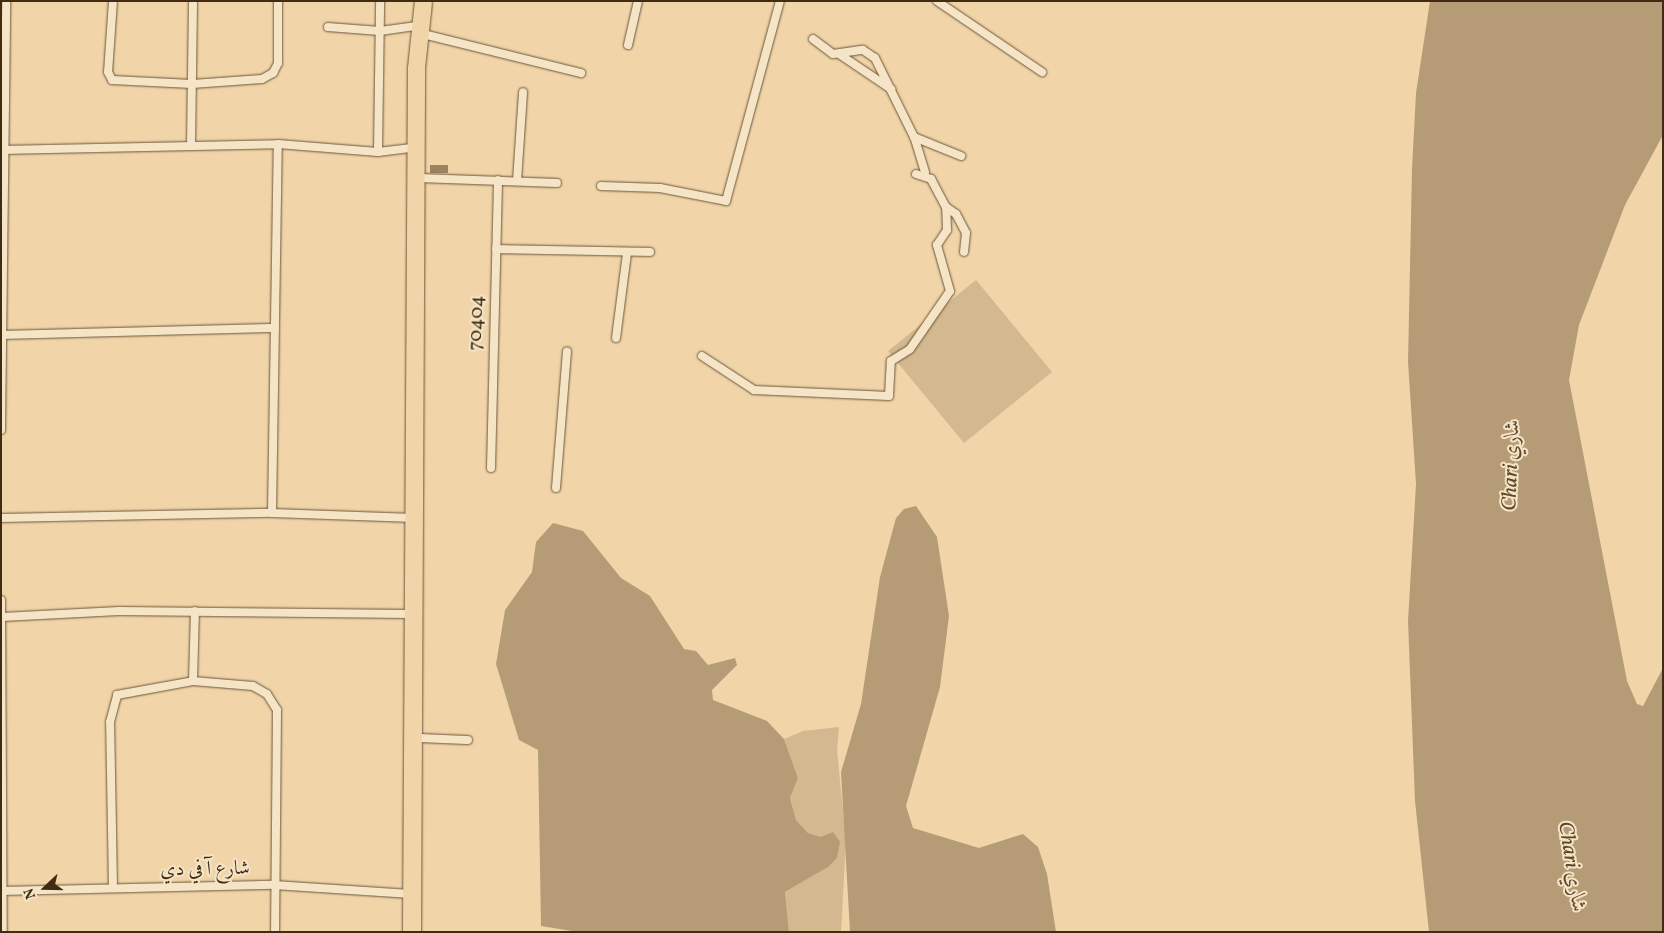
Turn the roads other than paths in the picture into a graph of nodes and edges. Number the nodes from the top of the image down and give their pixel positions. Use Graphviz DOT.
graph roads {
  1 [pos="6,1"];
  2 [pos="113,1"];
  3 [pos="193,1"];
  4 [pos="278,1"];
  5 [pos="380,1"];
  6 [pos="420,1"];
  7 [pos="427,1"];
  8 [pos="638,1"];
  9 [pos="780,1"];
  10 [pos="936,1"];
  11 [pos="328,27"];
  12 [pos="420,30"];
  13 [pos="380,31"];
  14 [pos="813,40"];
  15 [pos="628,45"];
  16 [pos="838,54"];
  17 [pos="1042,72"];
  18 [pos="581,73"];
  19 [pos="192,84"];
  20 [pos="891,89"];
  21 [pos="523,92"];
  22 [pos="915,139"];
  23 [pos="278,144"];
  24 [pos="191,146"];
  25 [pos="416,147"];
  26 [pos="4,150"];
  27 [pos="378,152"];
  28 [pos="961,156"];
  29 [pos="925,172"];
  30 [pos="916,174"];
  31 [pos="420,178"];
  32 [pos="498,180"];
  33 [pos="517,181"];
  34 [pos="557,183"];
  35 [pos="601,186"];
  36 [pos="946,207"];
  37 [pos="496,249"];
  38 [pos="650,252"];
  39 [pos="964,252"];
  40 [pos="627,253"];
  41 [pos="275,328"];
  42 [pos="5,335"];
  43 [pos="616,338"];
  44 [pos="568,351"];
  45 [pos="702,356"];
  46 [pos="1,430"];
  47 [pos="490,468"];
  48 [pos="556,488"];
  49 [pos="272,513"];
  50 [pos="1,518"];
  51 [pos="414,518"];
  52 [pos="1,600"];
  53 [pos="195,611"];
  54 [pos="410,614"];
  55 [pos="2,617"];
  56 [pos="192,681"];
  57 [pos="418,738"];
  58 [pos="468,740"];
  59 [pos="3,787"];
  60 [pos="274,885"];
  61 [pos="113,888"];
  62 [pos="2,891"];
  63 [pos="413,894"];
  64 [pos="3,932"];
  65 [pos="274,932"];
  66 [pos="408,932"];
  67 [pos="416,932"];
  1 -- 26 [label="street"];
  2 -- 19 [label="street"];
  3 -- 19 [label="street"];
  4 -- 19 [label="street"];
  5 -- 13 [label="street"];
  6 -- 12 [label="main road"];
  7 -- 12 [label="main road"];
  8 -- 15 [label="street"];
  9 -- 35 [label="street"];
  10 -- 17 [label="street"];
  11 -- 13 [label="street"];
  12 -- 13 [label="street"];
  12 -- 18 [label="street"];
  12 -- 25 [label="main road"];
  13 -- 27 [label="street"];
  14 -- 16 [label="street"];
  16 -- 20 [label="street"];
  16 -- 20 [label="street"];
  19 -- 24 [label="street"];
  20 -- 22 [label="street"];
  21 -- 33 [label="street"];
  22 -- 28 [label="street"];
  22 -- 29 [label="street"];
  23 -- 24 [label="street"];
  23 -- 27 [label="street"];
  23 -- 41 [label="street"];
  24 -- 26 [label="street"];
  25 -- 27 [label="street"];
  25 -- 31 [label="main road"];
  25 -- 51 [label="main road"];
  26 -- 42 [label="street"];
  30 -- 36 [label="street"];
  31 -- 32 [label="street"];
  31 -- 51 [label="main road"];
  32 -- 33 [label="street"];
  32 -- 37 [label="street, 70404"];
  33 -- 34 [label="street"];
  36 -- 39 [label="street"];
  36 -- 45 [label="street"];
  37 -- 40 [label="street"];
  37 -- 47 [label="street, 70404"];
  38 -- 40 [label="street"];
  40 -- 43 [label="street"];
  41 -- 42 [label="street"];
  41 -- 49 [label="street"];
  42 -- 46 [label="street"];
  44 -- 48 [label="street"];
  49 -- 50 [label="street"];
  49 -- 51 [label="street"];
  51 -- 54 [label="main road"];
  51 -- 57 [label="main road"];
  52 -- 55 [label="street"];
  53 -- 54 [label="street"];
  53 -- 55 [label="street"];
  53 -- 56 [label="street"];
  54 -- 63 [label="main road"];
  55 -- 59 [label="street"];
  56 -- 60 [label="street"];
  56 -- 61 [label="street"];
  57 -- 58 [label="street"];
  57 -- 63 [label="main road"];
  59 -- 62 [label="street"];
  60 -- 61 [label="street, شارع آ في دي"];
  60 -- 63 [label="street, شارع آ في دي"];
  60 -- 65 [label="street"];
  61 -- 62 [label="street, شارع آ في دي"];
  62 -- 64 [label="street"];
  63 -- 66 [label="main road"];
  63 -- 67 [label="main road"];
}
